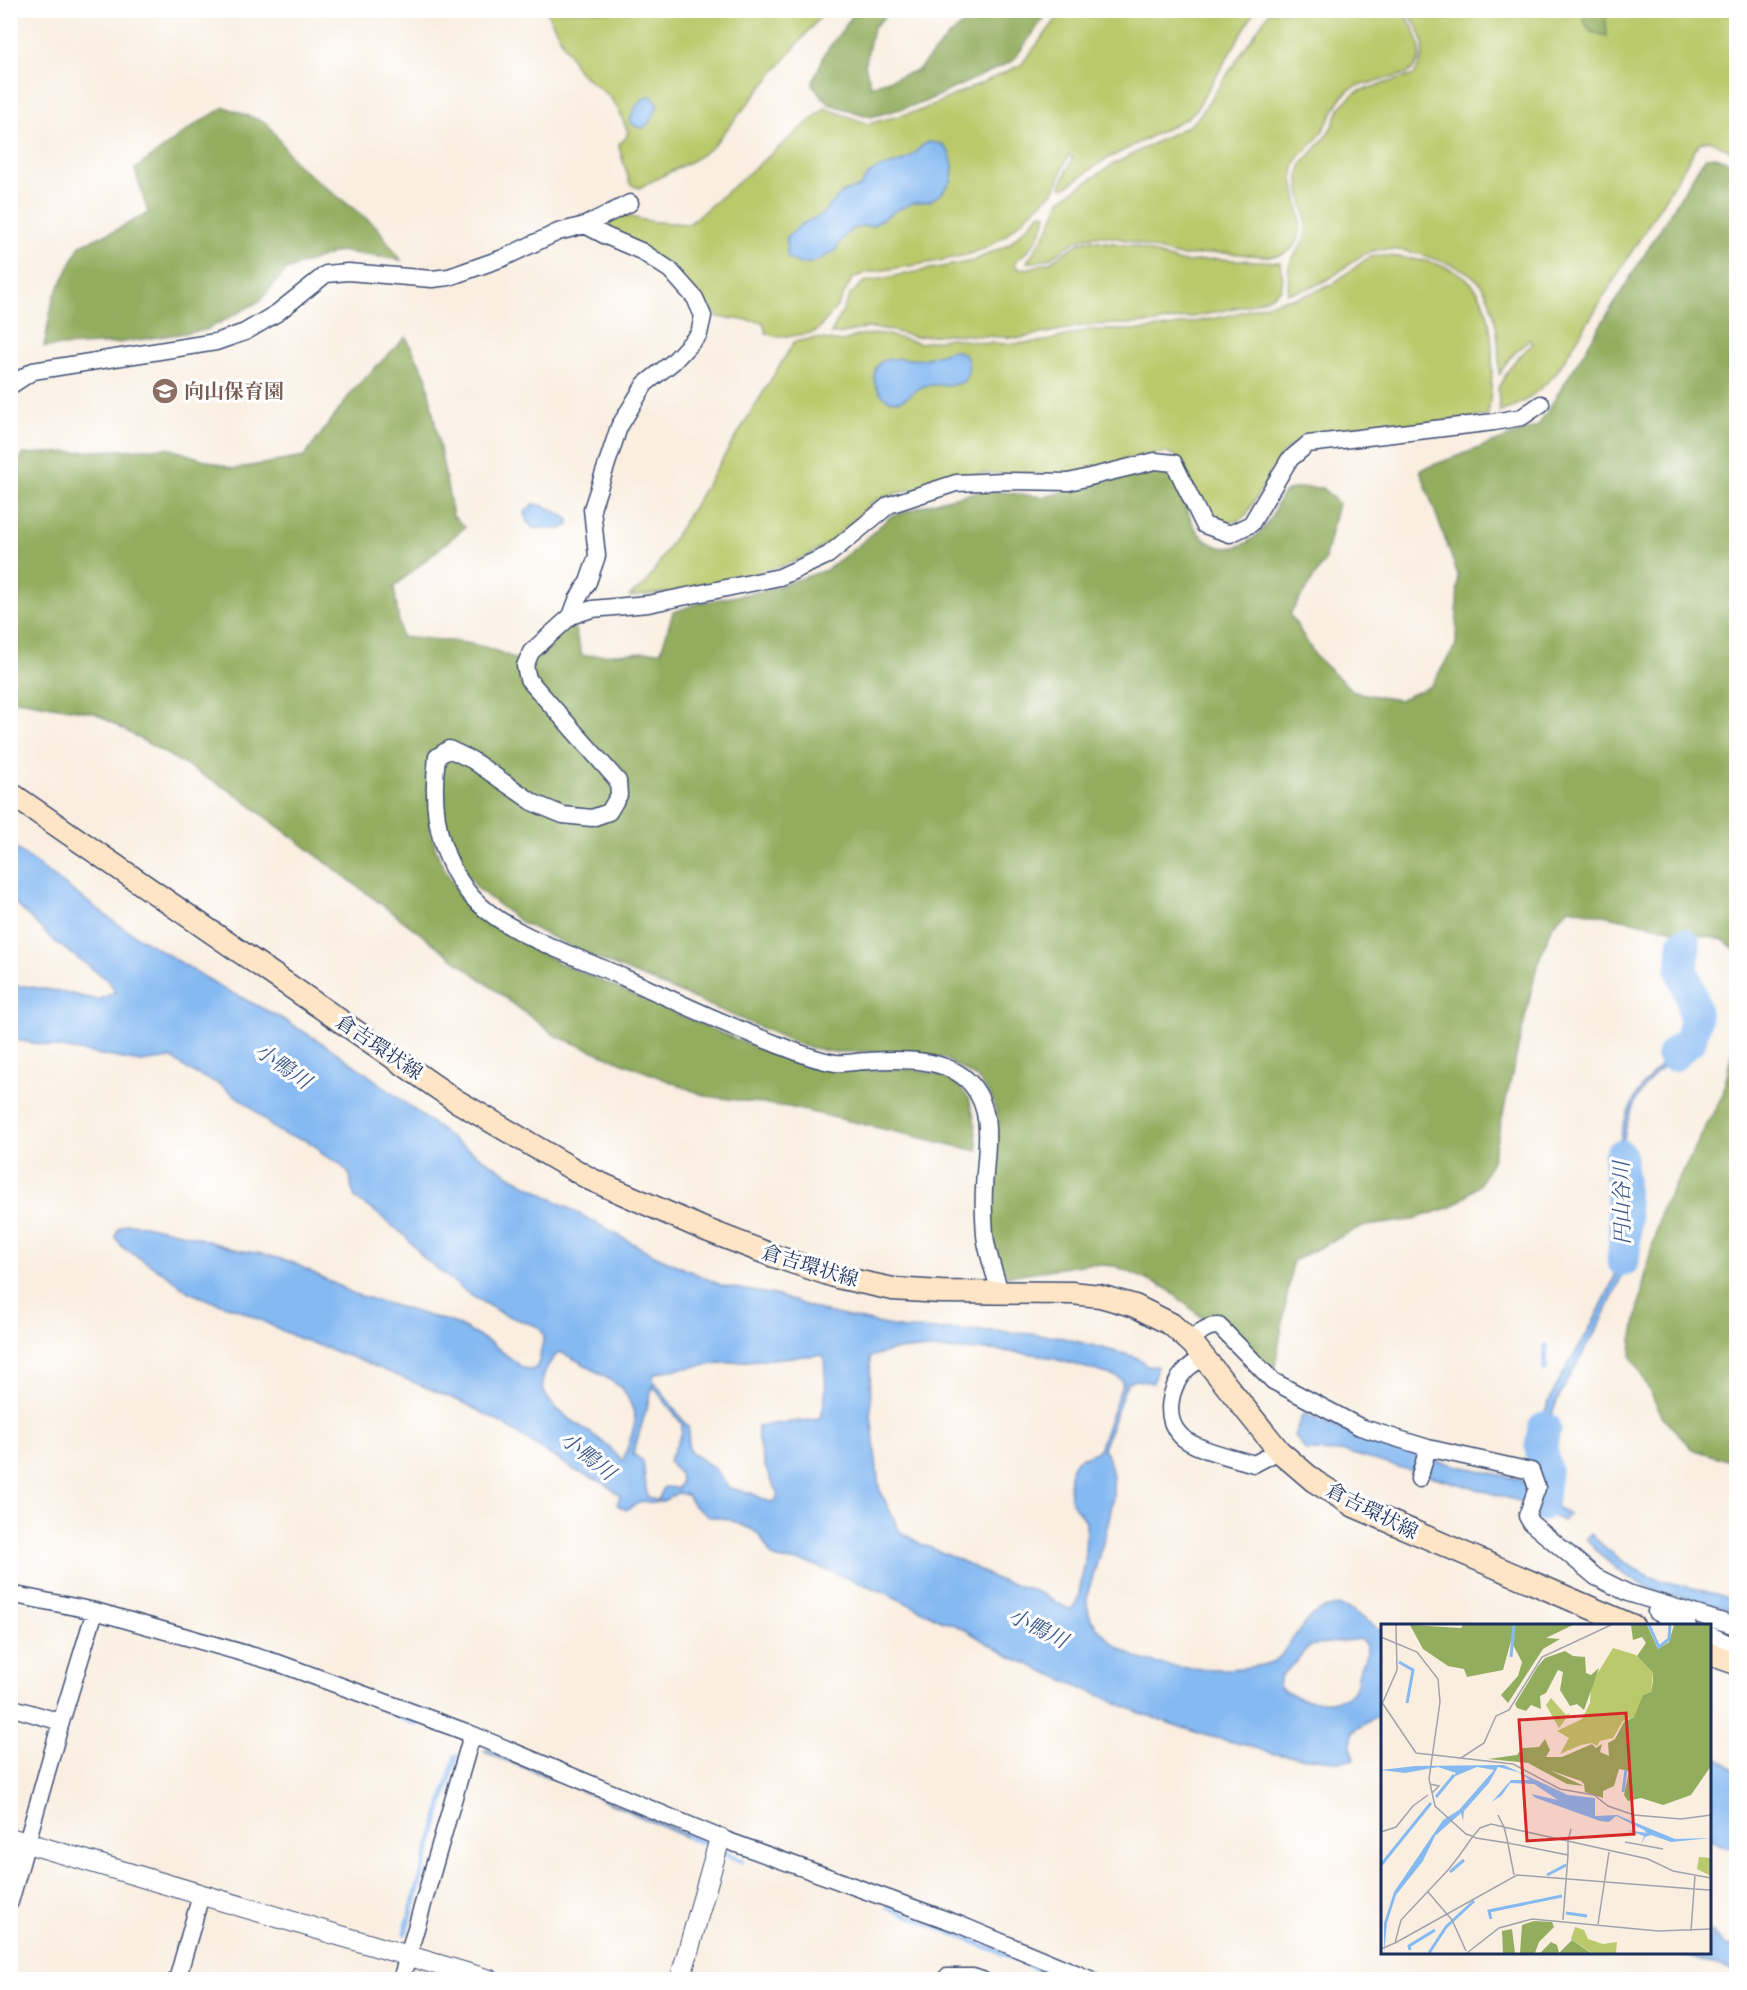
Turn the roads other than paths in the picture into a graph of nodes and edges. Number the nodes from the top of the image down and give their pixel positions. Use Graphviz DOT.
graph roads {
  1 [pos="630,203"];
  2 [pos="585,225"];
  3 [pos="10,386"];
  4 [pos="1541,404"];
  5 [pos="572,616"];
  6 [pos="10,793"];
  7 [pos="1000,1292"];
  8 [pos="1197,1350"];
  9 [pos="1428,1448"];
  10 [pos="1279,1450"];
  11 [pos="1419,1479"];
  12 [pos="10,1593"];
  13 [pos="1628,1593"];
  14 [pos="95,1611"];
  15 [pos="1628,1624"];
  16 [pos="1683,1624"];
  17 [pos="1737,1626"];
  18 [pos="1711,1635"];
  19 [pos="1737,1647"];
  20 [pos="1711,1654"];
  21 [pos="1737,1663"];
  22 [pos="10,1707"];
  23 [pos="61,1722"];
  24 [pos="472,1735"];
  25 [pos="720,1838"];
  26 [pos="19,1841"];
  27 [pos="201,1895"];
  28 [pos="10,1902"];
  29 [pos="408,1954"];
  30 [pos="1082,1977"];
  31 [pos="177,1980"];
  32 [pos="401,1980"];
  33 [pos="490,1980"];
  34 [pos="680,1980"];
  35 [pos="945,1980"];
  36 [pos="982,1980"];
  1 -- 2 [label="street"];
  2 -- 3 [label="street"];
  2 -- 5 [label="street"];
  4 -- 5 [label="street"];
  5 -- 7 [label="street"];
  6 -- 7 [label="main road, 倉吉環状線"];
  7 -- 8 [label="main road, 倉吉環状線"];
  8 -- 9 [label="street"];
  8 -- 10 [label="main road, 倉吉環状線"];
  8 -- 10 [label="street"];
  9 -- 11 [label="street"];
  9 -- 13 [label="street"];
  10 -- 15 [label="main road, 倉吉環状線"];
  12 -- 14 [label="street"];
  13 -- 16 [label="street"];
  13 -- 17 [label="street"];
  14 -- 23 [label="street"];
  14 -- 24 [label="street"];
  18 -- 19 [label="street"];
  20 -- 21 [label="main road"];
  22 -- 23 [label="street"];
  23 -- 26 [label="street"];
  24 -- 25 [label="street"];
  24 -- 29 [label="street"];
  25 -- 30 [label="street"];
  25 -- 34 [label="street"];
  26 -- 27 [label="street"];
  26 -- 28 [label="street"];
  27 -- 29 [label="street"];
  27 -- 31 [label="street"];
  29 -- 32 [label="street"];
  29 -- 33 [label="street"];
  35 -- 36 [label="street"];
}
